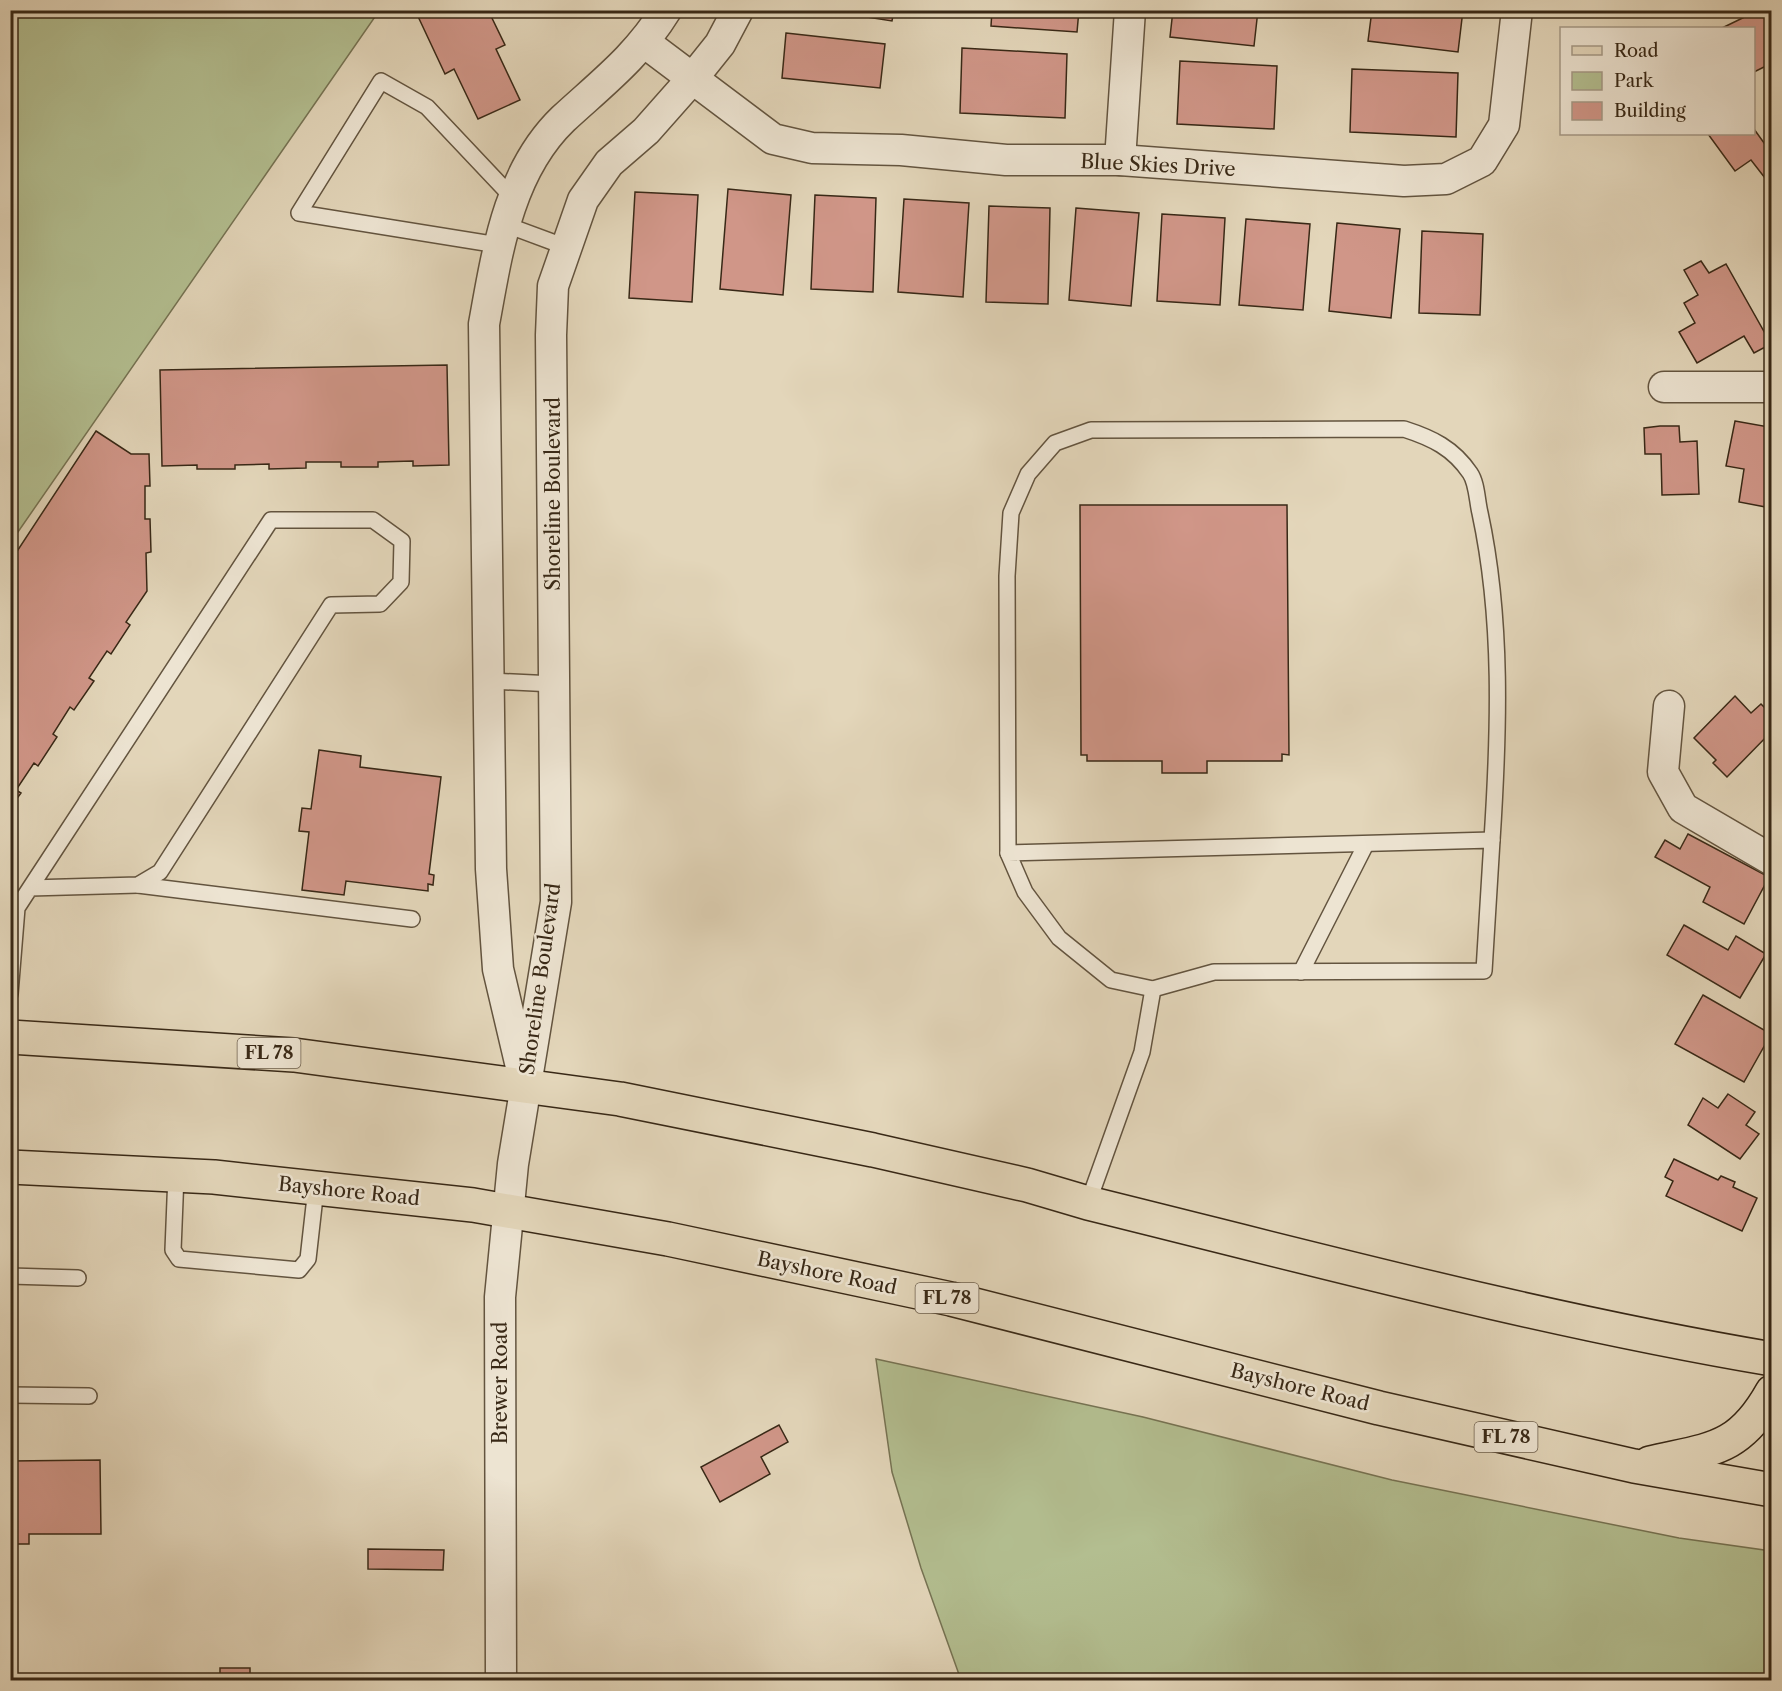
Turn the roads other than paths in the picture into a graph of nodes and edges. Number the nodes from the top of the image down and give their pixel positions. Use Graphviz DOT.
graph roads {
  1 [pos="666,10"];
  2 [pos="738,10"];
  3 [pos="1130,10"];
  4 [pos="1516,10"];
  5 [pos="644,42"];
  6 [pos="692,80"];
  7 [pos="1120,160"];
  8 [pos="505,222"];
  9 [pos="567,247"];
  10 [pos="1664,387"];
  11 [pos="1772,387"];
  12 [pos="491,681"];
  13 [pos="554,684"];
  14 [pos="1669,706"];
  15 [pos="1492,840"];
  16 [pos="1366,844"];
  17 [pos="1008,853"];
  18 [pos="1772,860"];
  19 [pos="138,885"];
  20 [pos="30,888"];
  21 [pos="14,908"];
  22 [pos="412,919"];
  23 [pos="1301,972"];
  24 [pos="1154,989"];
  25 [pos="10,994"];
  26 [pos="10,1037"];
  27 [pos="525,1086"];
  28 [pos="10,1167"];
  29 [pos="176,1175"];
  30 [pos="316,1188"];
  31 [pos="1088,1203"];
  32 [pos="509,1211"];
  33 [pos="10,1276"];
  34 [pos="78,1278"];
  35 [pos="1772,1359"];
  36 [pos="1772,1392"];
  37 [pos="10,1395"];
  38 [pos="89,1396"];
  39 [pos="1634,1466"];
  40 [pos="1772,1490"];
  41 [pos="501,1680"];
  1 -- 5 [label="street, Shoreline Boulevard"];
  2 -- 6 [label="street, Shoreline Boulevard"];
  3 -- 7 [label="street"];
  4 -- 7 [label="street, Blue Skies Drive"];
  5 -- 6 [label="street, Blue Skies Drive"];
  5 -- 8 [label="street, Shoreline Boulevard"];
  6 -- 7 [label="street, Blue Skies Drive"];
  6 -- 9 [label="street, Shoreline Boulevard"];
  8 -- 8 [label="lane"];
  8 -- 9 [label="lane"];
  8 -- 12 [label="street, Shoreline Boulevard"];
  9 -- 13 [label="street, Shoreline Boulevard"];
  10 -- 11 [label="street"];
  12 -- 13 [label="lane"];
  12 -- 27 [label="street, Shoreline Boulevard"];
  13 -- 27 [label="street, Shoreline Boulevard"];
  14 -- 18 [label="street"];
  15 -- 16 [label="lane"];
  15 -- 17 [label="lane"];
  15 -- 23 [label="lane"];
  16 -- 17 [label="lane"];
  16 -- 23 [label="lane"];
  17 -- 24 [label="lane"];
  19 -- 20 [label="lane"];
  19 -- 20 [label="lane"];
  19 -- 22 [label="lane"];
  20 -- 21 [label="lane"];
  21 -- 25 [label="lane"];
  23 -- 24 [label="lane"];
  24 -- 31 [label="lane"];
  26 -- 27 [label="main road, FL 78"];
  27 -- 31 [label="main road, FL 78"];
  27 -- 32 [label="street, Brewer Road"];
  28 -- 29 [label="main road, Bayshore Road / FL 78"];
  29 -- 30 [label="main road, Bayshore Road / FL 78"];
  29 -- 30 [label="lane"];
  30 -- 32 [label="main road, Bayshore Road / FL 78"];
  31 -- 35 [label="main road, FL 78"];
  32 -- 39 [label="main road, Bayshore Road / FL 78"];
  32 -- 41 [label="street, Brewer Road"];
  33 -- 34 [label="lane"];
  36 -- 39 [label="main road"];
  37 -- 38 [label="lane"];
  39 -- 40 [label="main road, Bayshore Road / FL 78"];
}
